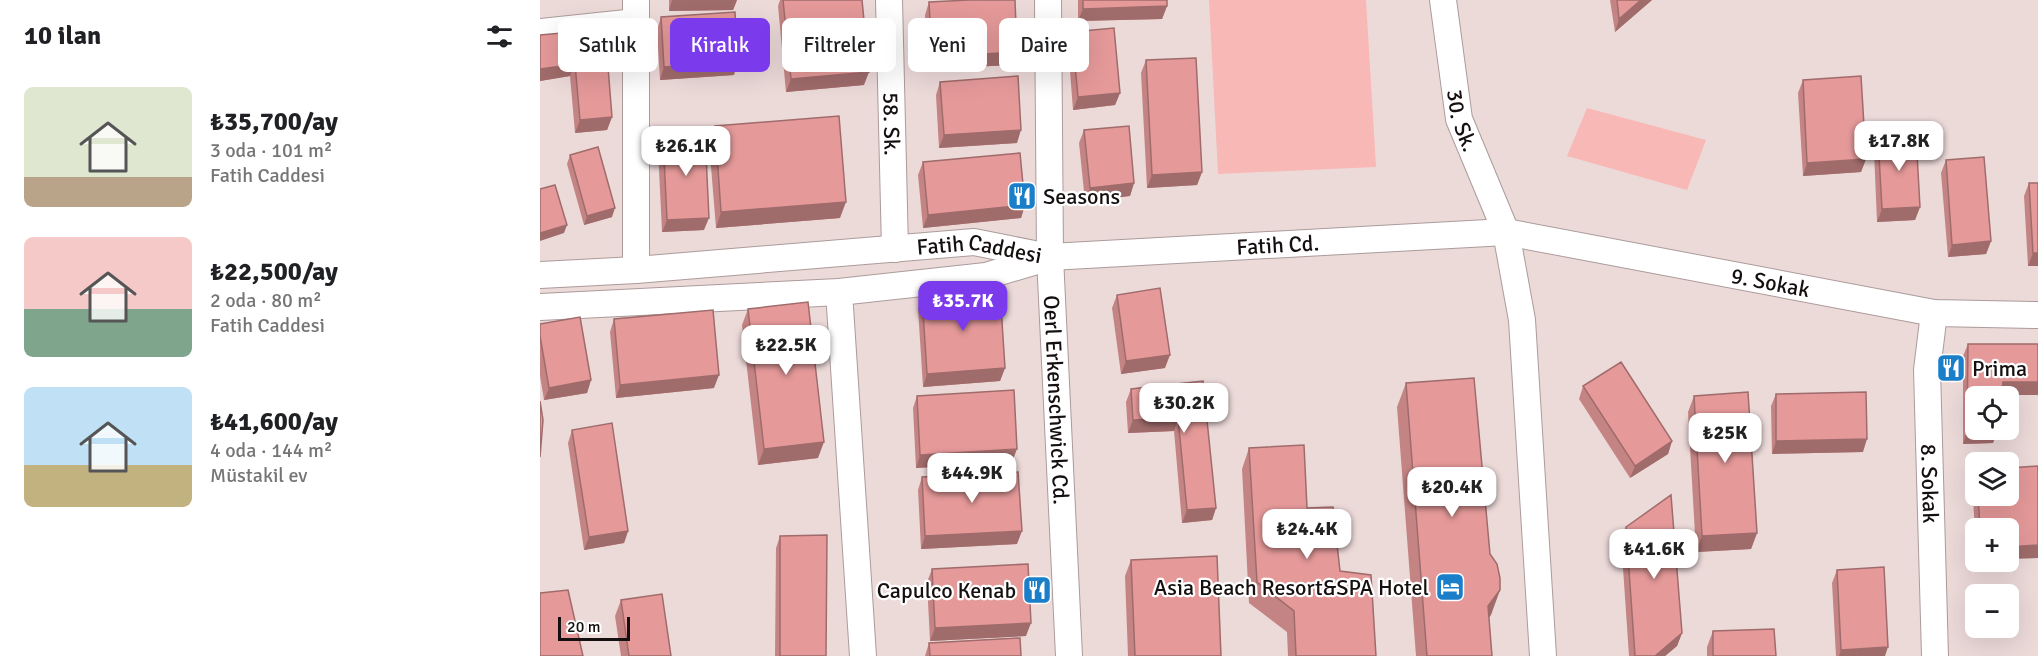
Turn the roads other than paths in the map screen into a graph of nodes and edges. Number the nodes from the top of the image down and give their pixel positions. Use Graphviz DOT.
graph roads {
  1 [pos="889,0"];
  2 [pos="1048,0"];
  3 [pos="1443,0"];
  4 [pos="636,11"];
  5 [pos="540,32"];
  6 [pos="1506,232"];
  7 [pos="895,249"];
  8 [pos="1050,257"];
  9 [pos="636,270"];
  10 [pos="540,275"];
  11 [pos="839,292"];
  12 [pos="540,307"];
  13 [pos="1934,313"];
  14 [pos="2038,315"];
  15 [pos="863,656"];
  16 [pos="1069,656"];
  17 [pos="1544,656"];
  18 [pos="1935,656"];
  1 -- 7 [label="street, 58. Sk."];
  2 -- 8 [label="street, Oerl Erkenschwick Cd."];
  3 -- 6 [label="street, 30. Sk."];
  4 -- 5 [label="street"];
  4 -- 9 [label="street"];
  6 -- 8 [label="street, Fatih Cd."];
  6 -- 13 [label="street, 9. Sokak"];
  6 -- 17 [label="street, 30. Sk."];
  7 -- 8 [label="street, Fatih Caddesi"];
  7 -- 9 [label="street, Fatih Caddesi"];
  8 -- 11 [label="street, Fatih Caddesi"];
  8 -- 16 [label="street, Oerl Erkenschwick Cd."];
  9 -- 10 [label="street, Fatih Caddesi"];
  11 -- 12 [label="street, Fatih Caddesi"];
  11 -- 15 [label="street"];
  13 -- 14 [label="street, 9. Sokak"];
  13 -- 18 [label="street, 8. Sokak"];
}
